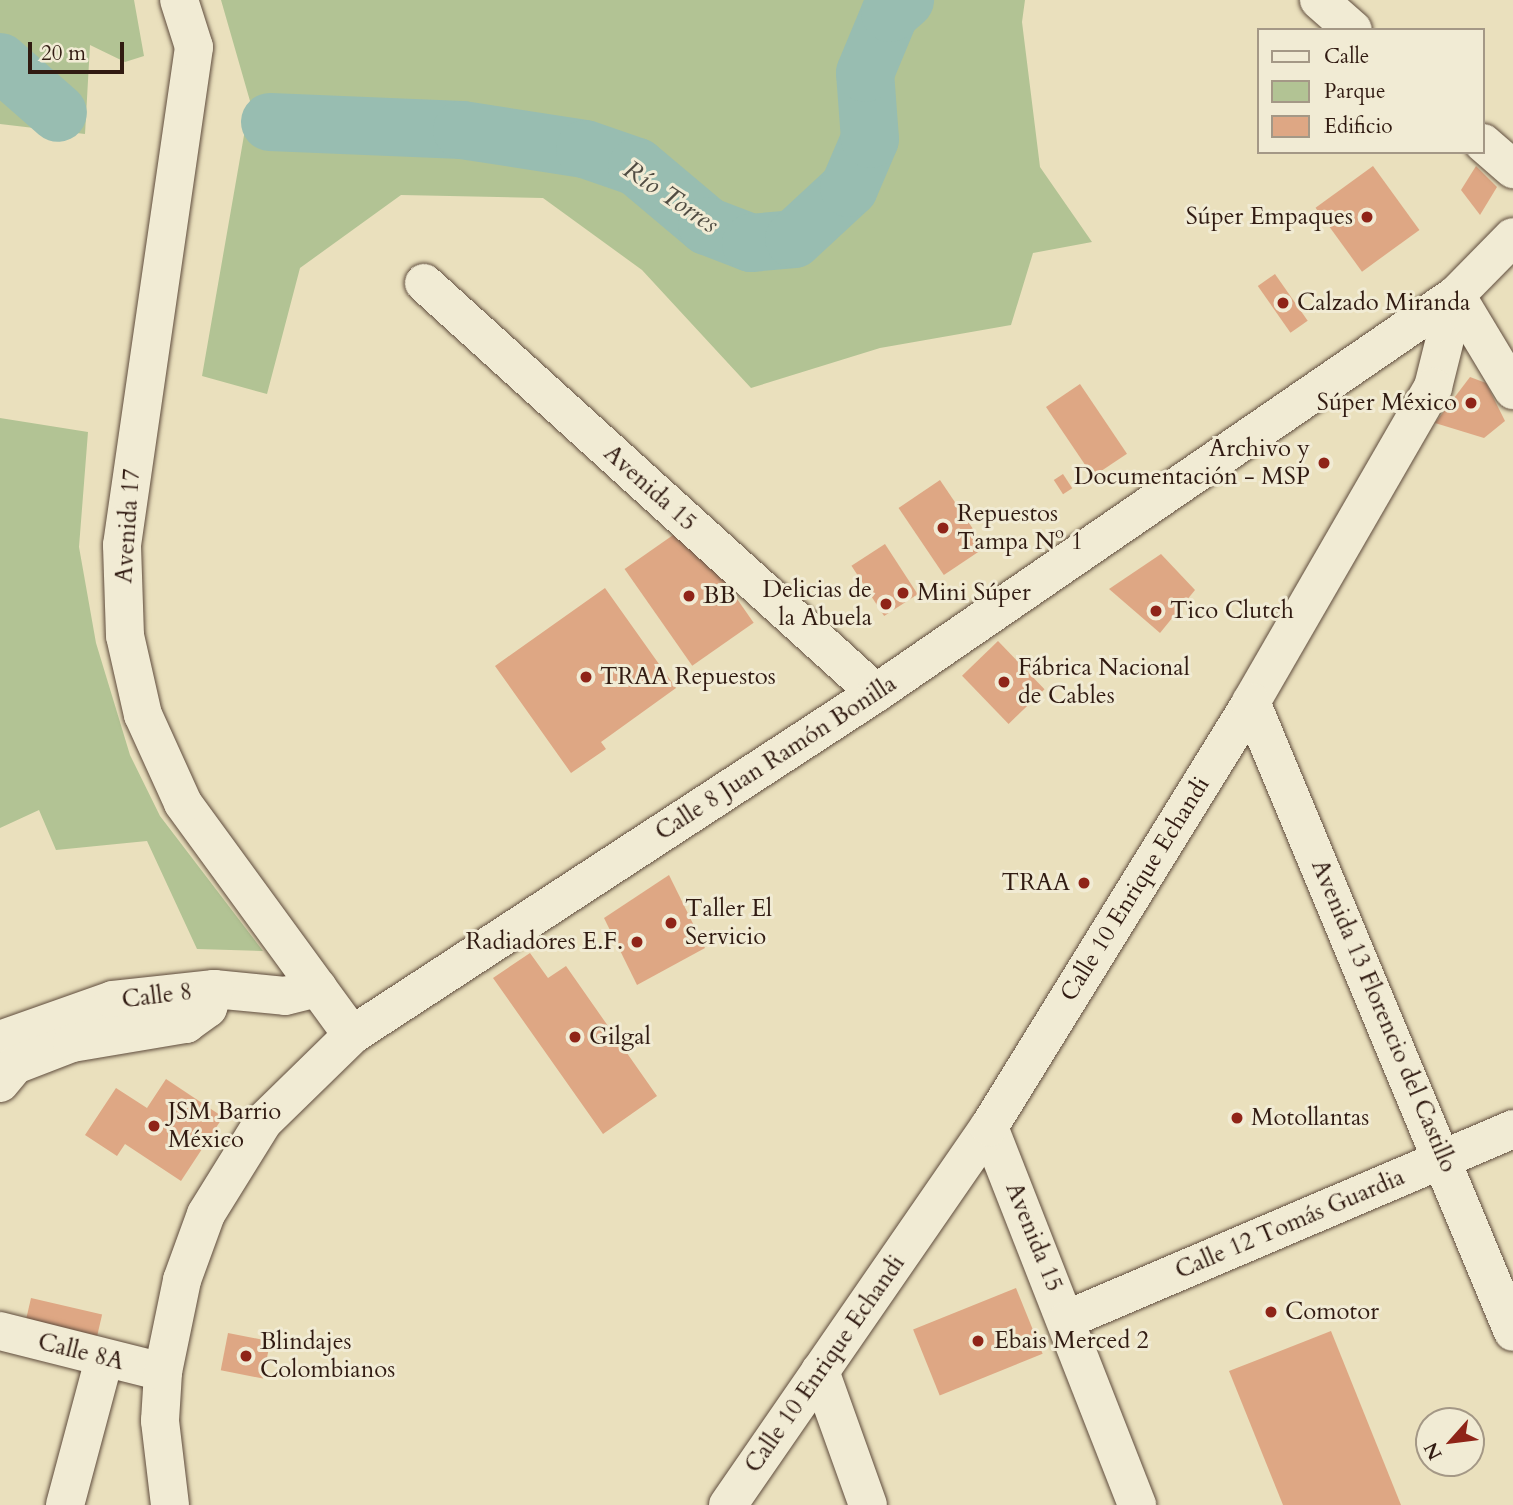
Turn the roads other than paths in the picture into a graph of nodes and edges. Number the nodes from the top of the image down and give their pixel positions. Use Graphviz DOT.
graph roads {
  1 [pos="179,0"];
  2 [pos="1319,0"];
  3 [pos="1351,28"];
  4 [pos="1485,145"];
  5 [pos="1513,169"];
  6 [pos="1513,237"];
  7 [pos="1513,276"];
  8 [pos="424,283"];
  9 [pos="1456,295"];
  10 [pos="1513,390"];
  11 [pos="876,693"];
  12 [pos="1251,702"];
  13 [pos="318,988"];
  14 [pos="214,989"];
  15 [pos="352,1035"];
  16 [pos="0,1040"];
  17 [pos="0,1083"];
  18 [pos="989,1127"];
  19 [pos="1513,1129"];
  20 [pos="1444,1158"];
  21 [pos="1068,1319"];
  22 [pos="0,1331"];
  23 [pos="1513,1332"];
  24 [pos="103,1359"];
  25 [pos="820,1371"];
  26 [pos="163,1372"];
  27 [pos="65,1505"];
  28 [pos="170,1505"];
  29 [pos="728,1505"];
  30 [pos="868,1505"];
  31 [pos="1137,1505"];
  1 -- 13 [label="street, Avenida 17"];
  2 -- 3 [label="street"];
  4 -- 5 [label="street"];
  6 -- 9 [label="street, Calle 8 Juan Ramón Bonilla"];
  7 -- 9 [label="street"];
  8 -- 11 [label="street, Avenida 15"];
  9 -- 10 [label="street"];
  9 -- 11 [label="street, Calle 8 Juan Ramón Bonilla"];
  9 -- 12 [label="street, Calle 10 Enrique Echandi"];
  11 -- 15 [label="street, Calle 8 Juan Ramón Bonilla"];
  12 -- 18 [label="street, Calle 10 Enrique Echandi"];
  12 -- 20 [label="street, Avenida 13 Florencio del Castillo"];
  13 -- 14 [label="street, Calle 8"];
  13 -- 15 [label="street, Avenida 17"];
  14 -- 16 [label="street, Calle 8"];
  14 -- 17 [label="street"];
  15 -- 26 [label="street, Calle 8 Juan Ramón Bonilla"];
  18 -- 21 [label="street, Avenida 15"];
  18 -- 25 [label="street, Calle 10 Enrique Echandi"];
  19 -- 20 [label="street, Calle 12 Tomás Guardia"];
  20 -- 21 [label="street, Calle 12 Tomás Guardia"];
  20 -- 23 [label="street, Avenida 13 Florencio del Castillo"];
  21 -- 31 [label="street, Avenida 15"];
  22 -- 24 [label="street, Calle 8A"];
  24 -- 26 [label="street, Calle 8A"];
  24 -- 27 [label="street"];
  25 -- 29 [label="street, Calle 10 Enrique Echandi"];
  25 -- 30 [label="street"];
  26 -- 28 [label="street, Calle 8 Juan Ramón Bonilla"];
}
